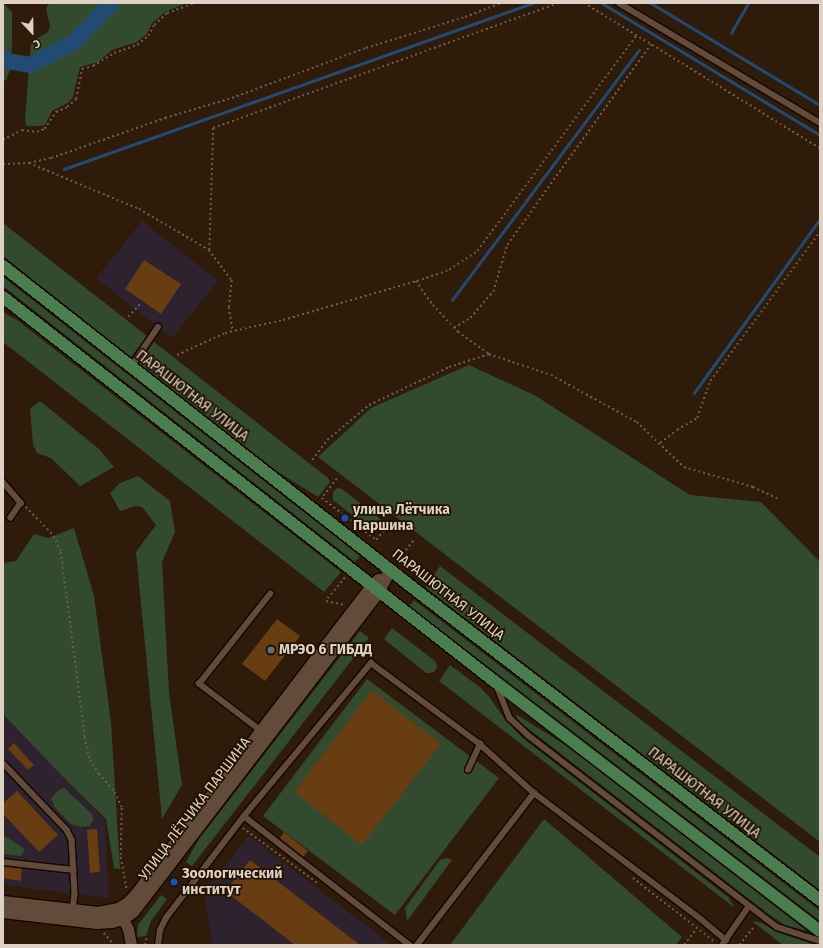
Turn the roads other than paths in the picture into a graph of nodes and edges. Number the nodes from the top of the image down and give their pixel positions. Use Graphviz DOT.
graph roads {
  1 [pos="619,3"];
  2 [pos="820,123"];
  3 [pos="3,266"];
  4 [pos="3,298"];
  5 [pos="158,327"];
  6 [pos="131,367"];
  7 [pos="3,482"];
  8 [pos="11,518"];
  9 [pos="390,570"];
  10 [pos="376,588"];
  11 [pos="270,594"];
  12 [pos="494,681"];
  13 [pos="261,731"];
  14 [pos="480,744"];
  15 [pos="4,766"];
  16 [pos="468,770"];
  17 [pos="534,793"];
  18 [pos="244,816"];
  19 [pos="3,862"];
  20 [pos="74,870"];
  21 [pos="820,900"];
  22 [pos="3,902"];
  23 [pos="749,906"];
  24 [pos="73,911"];
  25 [pos="3,912"];
  26 [pos="123,919"];
  27 [pos="820,931"];
  28 [pos="820,941"];
  29 [pos="724,943"];
  30 [pos="131,945"];
  31 [pos="158,945"];
  32 [pos="410,945"];
  33 [pos="417,945"];
  1 -- 2 [label="lane"];
  3 -- 6 [label="main road, ПАРАШЮТНАЯ УЛИЦА"];
  4 -- 10 [label="main road"];
  5 -- 6 [label="lane"];
  6 -- 9 [label="main road, ПАРАШЮТНАЯ УЛИЦА"];
  7 -- 8 [label="lane"];
  9 -- 10 [label="street, УЛИЦА ЛЁТЧИКА ПАРШИНА"];
  9 -- 21 [label="main road, ПАРАШЮТНАЯ УЛИЦА"];
  10 -- 12 [label="main road"];
  10 -- 13 [label="street, УЛИЦА ЛЁТЧИКА ПАРШИНА"];
  10 -- 26 [label="street, УЛИЦА ЛЁТЧИКА ПАРШИНА"];
  11 -- 13 [label="lane"];
  12 -- 23 [label="lane"];
  12 -- 27 [label="main road"];
  13 -- 24 [label="street, УЛИЦА ЛЁТЧИКА ПАРШИНА"];
  14 -- 16 [label="lane"];
  14 -- 17 [label="lane"];
  14 -- 18 [label="lane"];
  15 -- 20 [label="lane"];
  17 -- 29 [label="lane"];
  17 -- 33 [label="lane"];
  18 -- 31 [label="lane"];
  18 -- 32 [label="lane"];
  19 -- 20 [label="lane"];
  20 -- 24 [label="lane"];
  22 -- 24 [label="street"];
  23 -- 28 [label="lane"];
  23 -- 29 [label="lane"];
  25 -- 26 [label="street"];
  26 -- 30 [label="street"];
}
